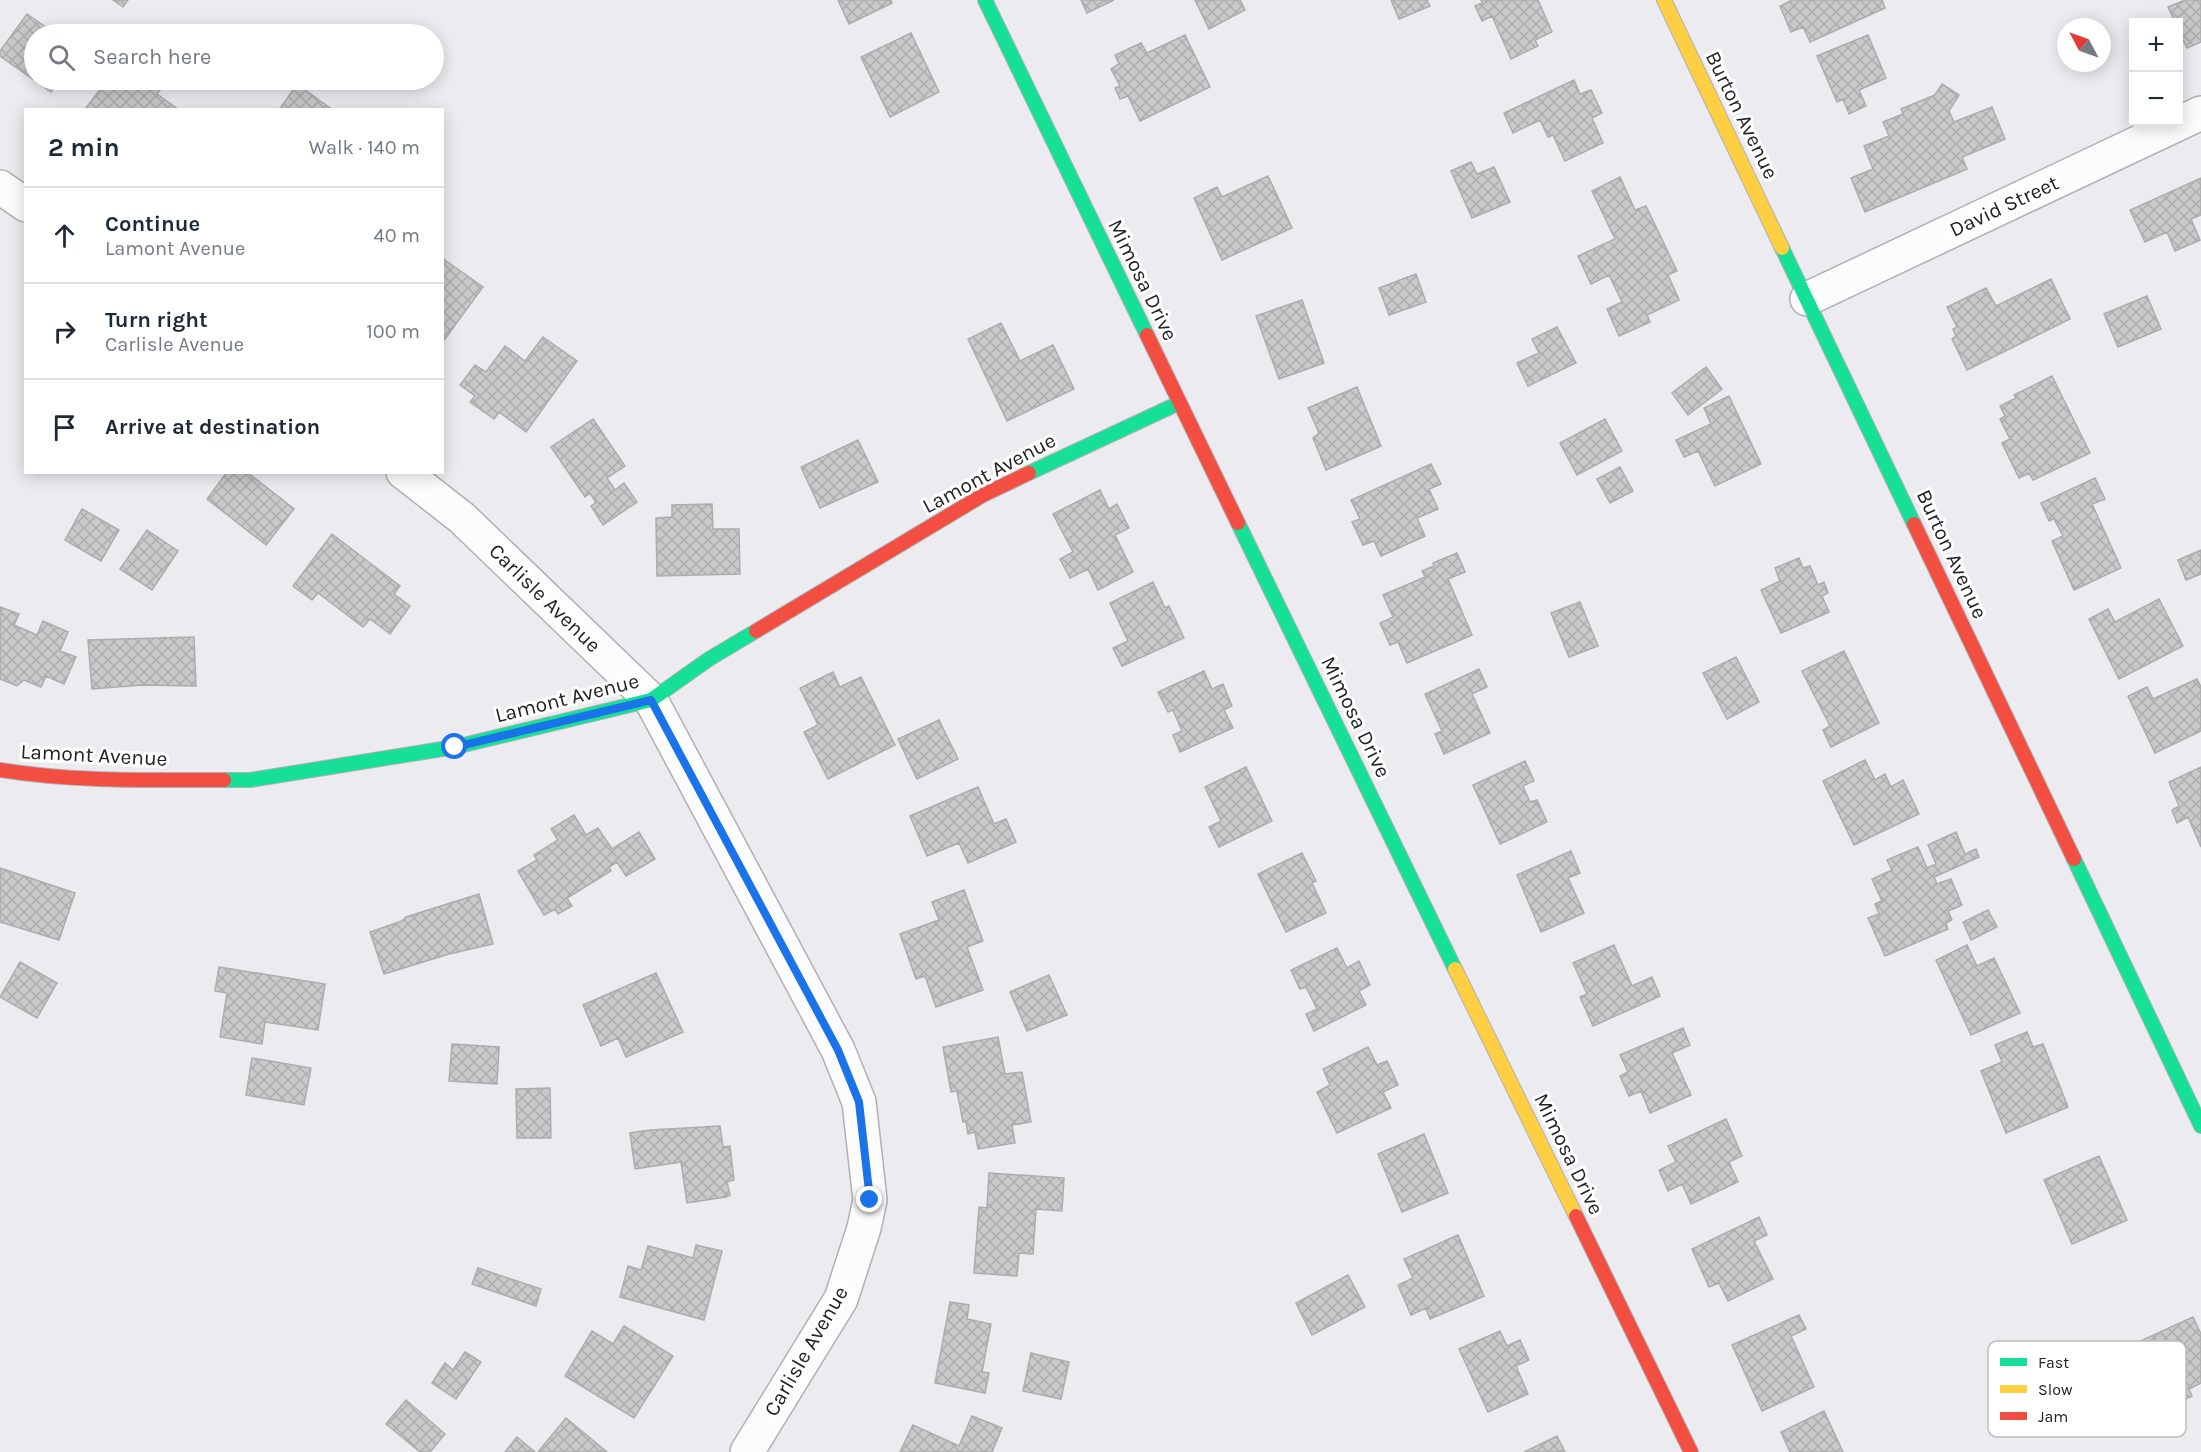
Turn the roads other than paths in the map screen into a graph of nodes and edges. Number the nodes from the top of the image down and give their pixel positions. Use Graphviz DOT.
graph roads {
  1 [pos="985,0"];
  2 [pos="1664,0"];
  3 [pos="2201,112"];
  4 [pos="0,187"];
  5 [pos="24,204"];
  6 [pos="1807,299"];
  7 [pos="1179,403"];
  8 [pos="406,474"];
  9 [pos="651,700"];
  10 [pos="0,770"];
  11 [pos="2201,1126"];
  12 [pos="747,1452"];
  13 [pos="1690,1452"];
  1 -- 7 [label="street, Mimosa Drive"];
  2 -- 6 [label="street, Burton Avenue"];
  3 -- 6 [label="street, David Street"];
  4 -- 5 [label="street"];
  6 -- 11 [label="street, Burton Avenue"];
  7 -- 9 [label="street, Lamont Avenue"];
  7 -- 13 [label="street, Mimosa Drive"];
  8 -- 9 [label="street, Carlisle Avenue"];
  9 -- 10 [label="street, Lamont Avenue"];
  9 -- 12 [label="street, Carlisle Avenue"];
}
